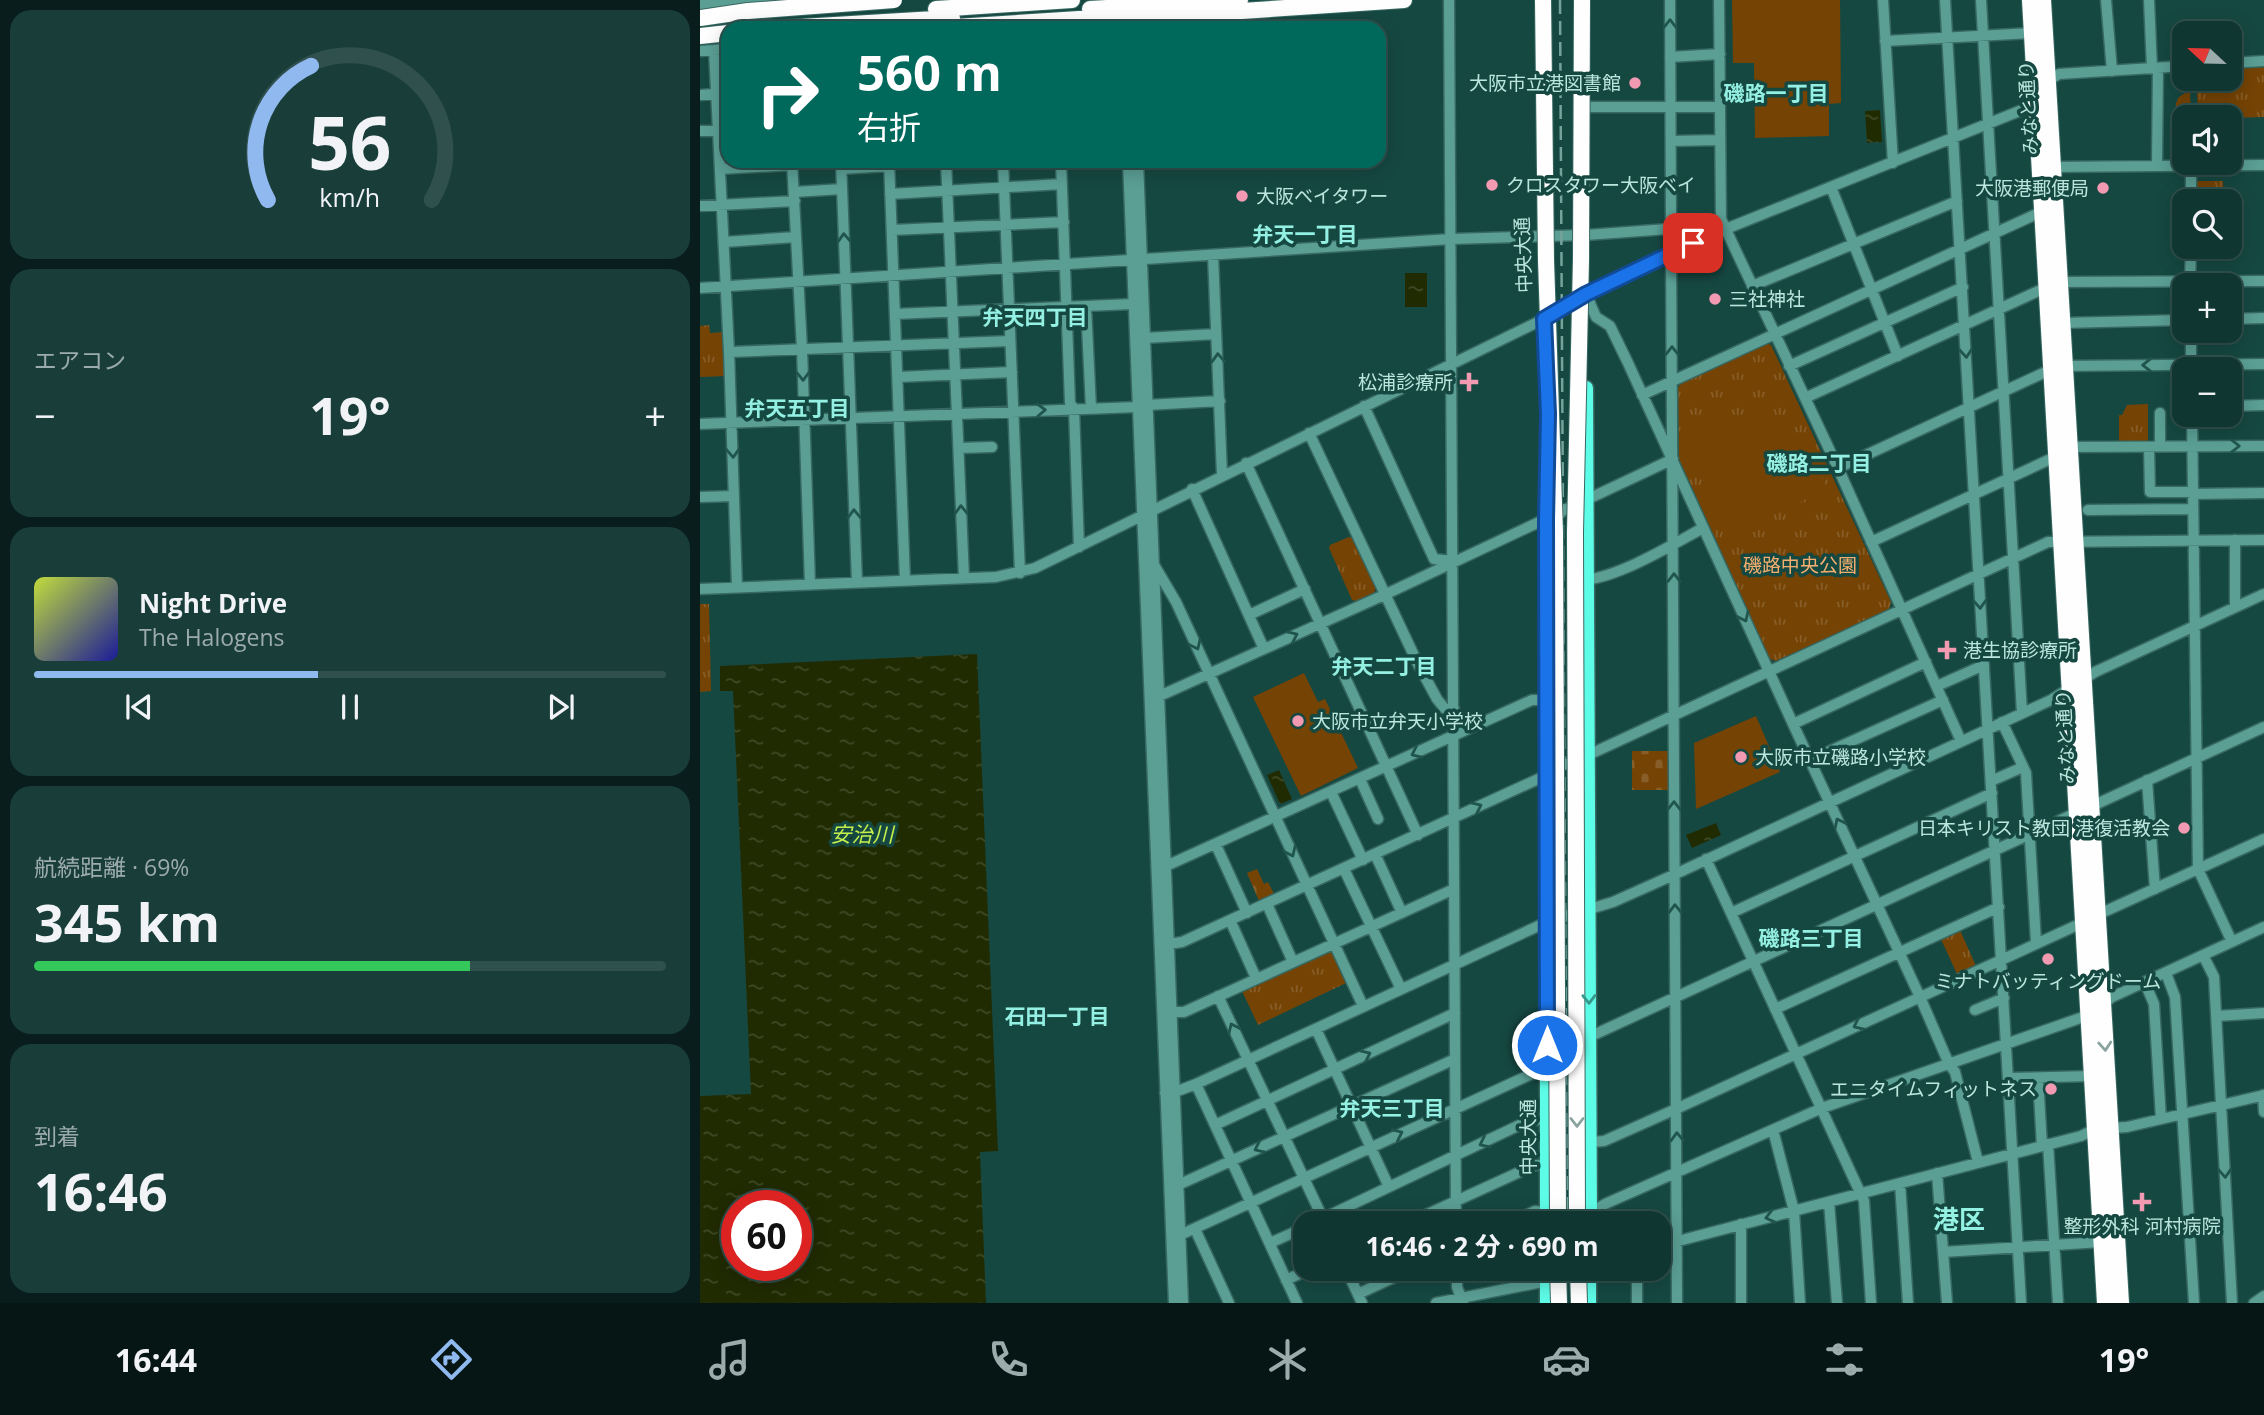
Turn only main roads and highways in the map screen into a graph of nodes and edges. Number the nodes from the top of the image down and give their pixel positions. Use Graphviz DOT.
graph roads {
  1 [pos="894,0"];
  2 [pos="1072,0"];
  3 [pos="1240,0"];
  4 [pos="1404,0"];
  5 [pos="1536,0"];
  6 [pos="1543,0"];
  7 [pos="1582,0"];
  8 [pos="1589,0"];
  9 [pos="2030,0"];
  10 [pos="2043,0"];
  11 [pos="700,19"];
  12 [pos="940,19"];
  13 [pos="731,21"];
  14 [pos="891,21"];
  15 [pos="1014,21"];
  16 [pos="1152,21"];
  17 [pos="721,34"];
  18 [pos="700,37"];
  19 [pos="721,38"];
  20 [pos="2053,285"];
  21 [pos="2058,368"];
  22 [pos="2096,1010"];
  23 [pos="2103,1128"];
  24 [pos="1550,1211"];
  25 [pos="1551,1211"];
  26 [pos="1577,1211"];
  27 [pos="1590,1211"];
  28 [pos="1547,1281"];
  29 [pos="1558,1281"];
  30 [pos="1578,1281"];
  31 [pos="1588,1281"];
  32 [pos="1548,1303"];
  33 [pos="1559,1303"];
  34 [pos="1579,1303"];
  35 [pos="1590,1303"];
  36 [pos="2105,1303"];
  37 [pos="2121,1303"];
  1 -- 11 [label="highway, bridge"];
  2 -- 12 [label="highway"];
  3 -- 12 [label="highway"];
  4 -- 16 [label="highway"];
  5 -- 24 [label="main road, 中央大通"];
  6 -- 25 [label="highway, bridge"];
  7 -- 26 [label="highway, one-way, bridge"];
  8 -- 27 [label="main road, one-way"];
  9 -- 20 [label="highway, みなと通り"];
  10 -- 20 [label="highway, みなと通り"];
  11 -- 13 [label="highway, bridge"];
  12 -- 14 [label="highway"];
  12 -- 15 [label="highway"];
  17 -- 18 [label="highway"];
  18 -- 19 [label="highway"];
  20 -- 21 [label="highway, みなと通り"];
  20 -- 21 [label="highway, みなと通り"];
  21 -- 22 [label="highway, みなと通り"];
  22 -- 23 [label="highway, みなと通り, one-way"];
  22 -- 23 [label="highway, みなと通り"];
  23 -- 36 [label="highway, みなと通り"];
  23 -- 37 [label="highway, みなと通り"];
  28 -- 32 [label="main road"];
  29 -- 33 [label="highway, bridge"];
  30 -- 34 [label="highway, bridge"];
  31 -- 35 [label="main road"];
}
